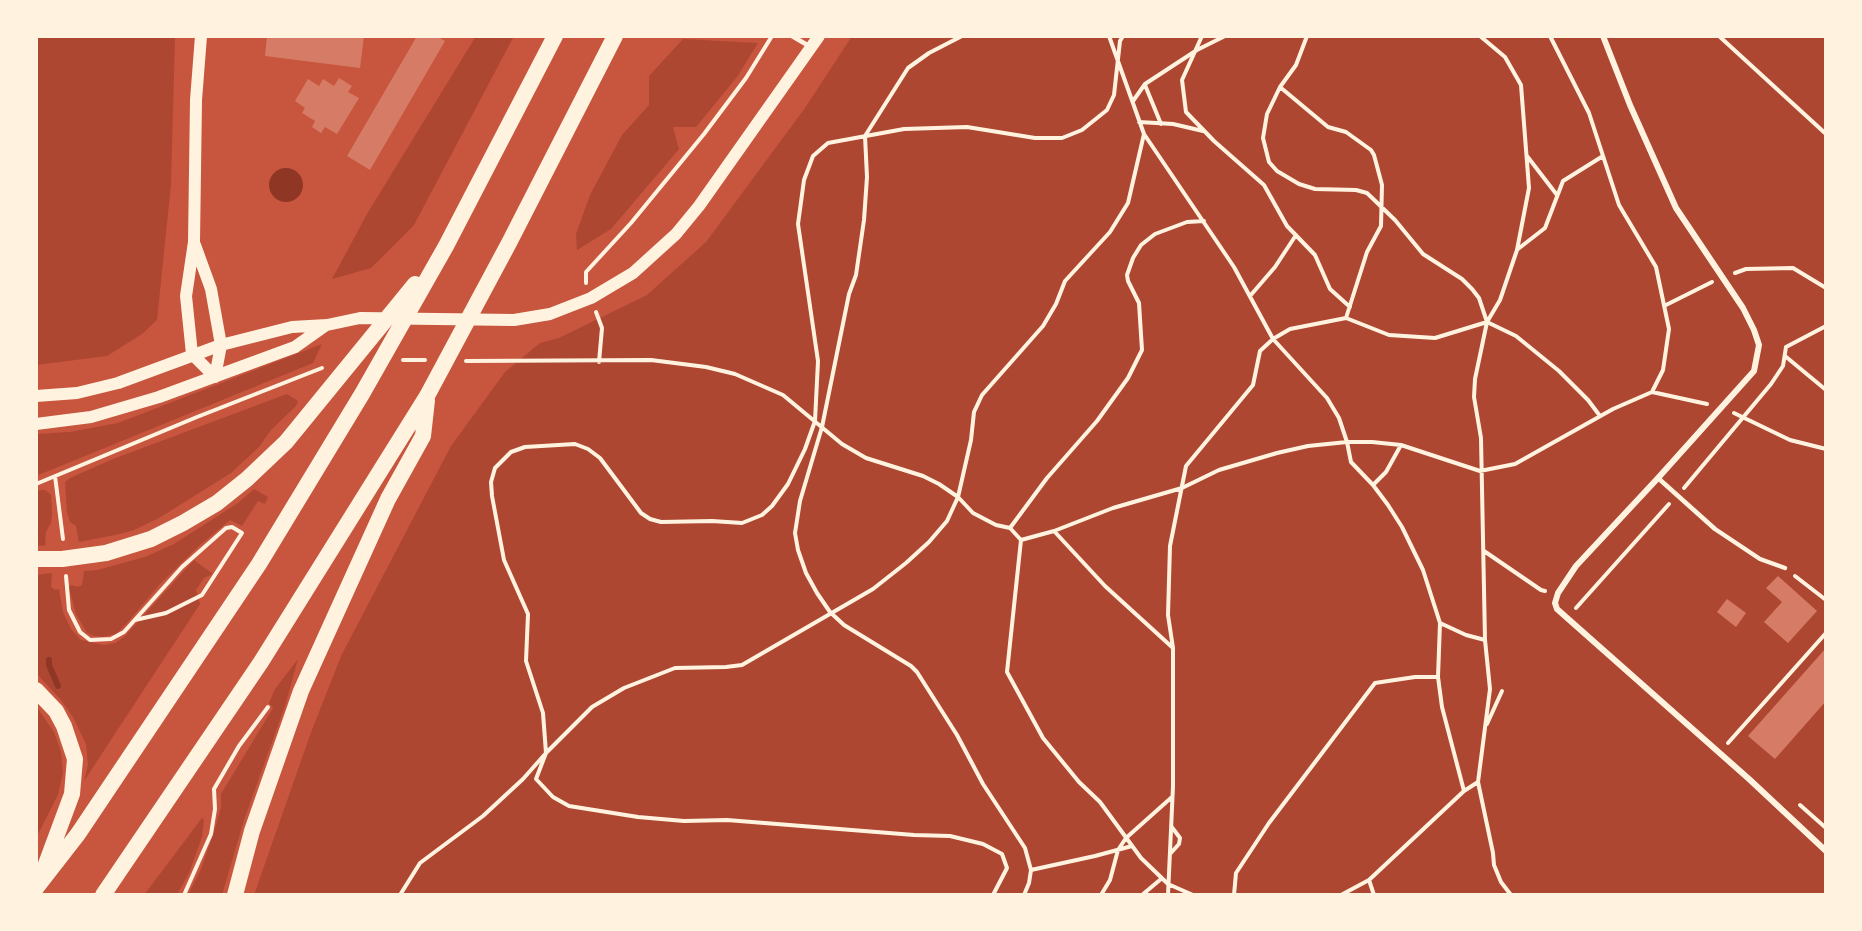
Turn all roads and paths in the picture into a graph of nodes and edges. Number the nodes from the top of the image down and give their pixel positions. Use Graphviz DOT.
graph roads {
  1 [pos="201,36"];
  2 [pos="555,36"];
  3 [pos="615,36"];
  4 [pos="771,36"];
  5 [pos="792,36"];
  6 [pos="819,36"];
  7 [pos="962,36"];
  8 [pos="1109,36"];
  9 [pos="1123,36"];
  10 [pos="1202,36"];
  11 [pos="1225,36"];
  12 [pos="1307,36"];
  13 [pos="1480,36"];
  14 [pos="1550,36"];
  15 [pos="1603,36"];
  16 [pos="1719,36"];
  17 [pos="811,47"];
  18 [pos="1197,50"];
  19 [pos="1118,64"];
  20 [pos="1145,84"];
  21 [pos="1280,87"];
  22 [pos="1133,101"];
  23 [pos="1139,122"];
  24 [pos="1161,124"];
  25 [pos="1204,131"];
  26 [pos="1144,134"];
  27 [pos="1826,134"];
  28 [pos="865,136"];
  29 [pos="1527,155"];
  30 [pos="1603,156"];
  31 [pos="1557,196"];
  32 [pos="1383,208"];
  33 [pos="1204,221"];
  34 [pos="1296,235"];
  35 [pos="194,242"];
  36 [pos="446,246"];
  37 [pos="1517,250"];
  38 [pos="1721,277"];
  39 [pos="1826,288"];
  40 [pos="1250,296"];
  41 [pos="591,298"];
  42 [pos="1664,306"];
  43 [pos="1350,307"];
  44 [pos="1346,318"];
  45 [pos="1487,322"];
  46 [pos="327,325"];
  47 [pos="1826,326"];
  48 [pos="1273,339"];
  49 [pos="221,345"];
  50 [pos="192,354"];
  51 [pos="1785,356"];
  52 [pos="397,360"];
  53 [pos="431,360"];
  54 [pos="465,361"];
  55 [pos="598,362"];
  56 [pos="326,367"];
  57 [pos="215,377"];
  58 [pos="1826,390"];
  59 [pos="1652,392"];
  60 [pos="36,396"];
  61 [pos="427,396"];
  62 [pos="1721,407"];
  63 [pos="1600,416"];
  64 [pos="1743,418"];
  65 [pos="815,421"];
  66 [pos="36,424"];
  67 [pos="822,427"];
  68 [pos="1347,442"];
  69 [pos="1401,445"];
  70 [pos="1826,449"];
  71 [pos="1480,471"];
  72 [pos="56,476"];
  73 [pos="1658,478"];
  74 [pos="36,484"];
  75 [pos="1373,485"];
  76 [pos="1182,488"];
  77 [pos="1677,495"];
  78 [pos="958,497"];
  79 [pos="1010,528"];
  80 [pos="1054,531"];
  81 [pos="63,539"];
  82 [pos="1021,540"];
  83 [pos="1483,551"];
  84 [pos="36,559"];
  85 [pos="1785,568"];
  86 [pos="66,576"];
  87 [pos="1558,593"];
  88 [pos="1826,600"];
  89 [pos="1575,609"];
  90 [pos="830,612"];
  91 [pos="135,620"];
  92 [pos="1440,623"];
  93 [pos="1826,633"];
  94 [pos="1485,640"];
  95 [pos="1173,648"];
  96 [pos="1438,677"];
  97 [pos="36,690"];
  98 [pos="1502,691"];
  99 [pos="268,707"];
  100 [pos="1485,727"];
  101 [pos="1728,743"];
  102 [pos="546,753"];
  103 [pos="1478,782"];
  104 [pos="1464,791"];
  105 [pos="1172,797"];
  106 [pos="1171,826"];
  107 [pos="1126,838"];
  108 [pos="1132,846"];
  109 [pos="1118,850"];
  110 [pos="1826,851"];
  111 [pos="1169,854"];
  112 [pos="1031,870"];
  113 [pos="1161,879"];
  114 [pos="1369,880"];
  115 [pos="1168,884"];
  116 [pos="37,888"];
  117 [pos="103,895"];
  118 [pos="184,895"];
  119 [pos="236,895"];
  120 [pos="400,895"];
  121 [pos="993,895"];
  122 [pos="1024,895"];
  123 [pos="1101,895"];
  124 [pos="1142,895"];
  125 [pos="1168,895"];
  126 [pos="1193,895"];
  127 [pos="1234,895"];
  128 [pos="1341,895"];
  129 [pos="1374,895"];
  130 [pos="1512,895"];
  1 -- 35 [label="main road"];
  2 -- 36 [label="highway"];
  3 -- 61 [label="highway"];
  4 -- 41 [label="path"];
  5 -- 17 [label="lane"];
  6 -- 17 [label="main road"];
  7 -- 28 [label="path"];
  8 -- 19 [label="path"];
  9 -- 19 [label="path"];
  10 -- 18 [label="path"];
  11 -- 18 [label="path"];
  12 -- 21 [label="path"];
  13 -- 29 [label="path"];
  14 -- 30 [label="path"];
  15 -- 38 [label="street"];
  16 -- 27 [label="path"];
  17 -- 41 [label="main road"];
  18 -- 20 [label="path"];
  18 -- 25 [label="path"];
  19 -- 22 [label="path"];
  19 -- 28 [label="path"];
  20 -- 22 [label="path"];
  20 -- 24 [label="path"];
  21 -- 32 [label="path"];
  21 -- 32 [label="path"];
  22 -- 23 [label="path"];
  23 -- 24 [label="path"];
  23 -- 26 [label="path"];
  24 -- 25 [label="path"];
  25 -- 34 [label="path"];
  26 -- 33 [label="path"];
  26 -- 78 [label="path"];
  28 -- 65 [label="path"];
  28 -- 67 [label="path"];
  29 -- 31 [label="path"];
  29 -- 37 [label="path"];
  30 -- 31 [label="path"];
  30 -- 42 [label="path"];
  31 -- 37 [label="path"];
  32 -- 43 [label="path"];
  32 -- 45 [label="path"];
  33 -- 40 [label="path"];
  33 -- 79 [label="path"];
  34 -- 40 [label="path"];
  34 -- 43 [label="path"];
  35 -- 49 [label="main road"];
  35 -- 50 [label="main road"];
  36 -- 84 [label="highway"];
  36 -- 116 [label="highway"];
  37 -- 45 [label="path"];
  38 -- 39 [label="path"];
  38 -- 42 [label="path"];
  38 -- 62 [label="street"];
  40 -- 48 [label="path"];
  41 -- 46 [label="main road"];
  41 -- 55 [label="path"];
  42 -- 59 [label="path"];
  43 -- 44 [label="path"];
  44 -- 45 [label="path"];
  44 -- 48 [label="path"];
  45 -- 63 [label="path"];
  45 -- 71 [label="path"];
  46 -- 49 [label="main road"];
  46 -- 57 [label="main road"];
  47 -- 51 [label="path"];
  48 -- 68 [label="path"];
  48 -- 76 [label="path"];
  49 -- 50 [label="main road"];
  49 -- 57 [label="main road"];
  50 -- 57 [label="main road"];
  50 -- 60 [label="main road"];
  51 -- 58 [label="path"];
  51 -- 64 [label="path"];
  52 -- 53 [label="path"];
  54 -- 55 [label="path"];
  55 -- 65 [label="path"];
  56 -- 72 [label="path"];
  57 -- 66 [label="main road"];
  59 -- 62 [label="path"];
  59 -- 63 [label="path"];
  61 -- 117 [label="highway"];
  61 -- 119 [label="highway"];
  62 -- 64 [label="path"];
  62 -- 73 [label="street"];
  63 -- 71 [label="path"];
  64 -- 70 [label="path"];
  64 -- 77 [label="path"];
  65 -- 67 [label="path"];
  65 -- 102 [label="path"];
  67 -- 78 [label="path"];
  67 -- 90 [label="path"];
  68 -- 69 [label="path"];
  68 -- 75 [label="path"];
  68 -- 76 [label="path"];
  69 -- 71 [label="path"];
  69 -- 75 [label="path"];
  71 -- 83 [label="path"];
  72 -- 74 [label="path"];
  72 -- 81 [label="path"];
  73 -- 77 [label="lane"];
  73 -- 87 [label="street"];
  75 -- 92 [label="path"];
  76 -- 80 [label="path"];
  76 -- 95 [label="path"];
  77 -- 85 [label="lane"];
  77 -- 89 [label="path"];
  78 -- 79 [label="path"];
  78 -- 90 [label="path"];
  79 -- 82 [label="path"];
  80 -- 82 [label="path"];
  80 -- 95 [label="path"];
  82 -- 107 [label="path"];
  83 -- 87 [label="path"];
  83 -- 94 [label="path"];
  85 -- 88 [label="path"];
  86 -- 91 [label="path"];
  87 -- 110 [label="street"];
  90 -- 102 [label="path"];
  90 -- 112 [label="path"];
  91 -- 91 [label="path"];
  92 -- 94 [label="path"];
  92 -- 96 [label="path"];
  93 -- 101 [label="path"];
  94 -- 100 [label="path"];
  95 -- 105 [label="path"];
  96 -- 104 [label="path"];
  96 -- 127 [label="path"];
  97 -- 116 [label="highway"];
  98 -- 100 [label="path"];
  99 -- 118 [label="path"];
  100 -- 103 [label="path"];
  102 -- 120 [label="path"];
  102 -- 121 [label="path"];
  103 -- 104 [label="path"];
  103 -- 130 [label="path"];
  104 -- 114 [label="path"];
  105 -- 106 [label="path"];
  105 -- 107 [label="path"];
  106 -- 111 [label="path"];
  106 -- 111 [label="path"];
  107 -- 108 [label="path"];
  107 -- 109 [label="path"];
  108 -- 109 [label="path"];
  108 -- 113 [label="path"];
  109 -- 112 [label="path"];
  109 -- 123 [label="path"];
  111 -- 115 [label="path"];
  112 -- 122 [label="path"];
  113 -- 115 [label="path"];
  113 -- 124 [label="path"];
  114 -- 128 [label="path"];
  114 -- 129 [label="path"];
  115 -- 125 [label="path"];
  115 -- 126 [label="path"];
}
